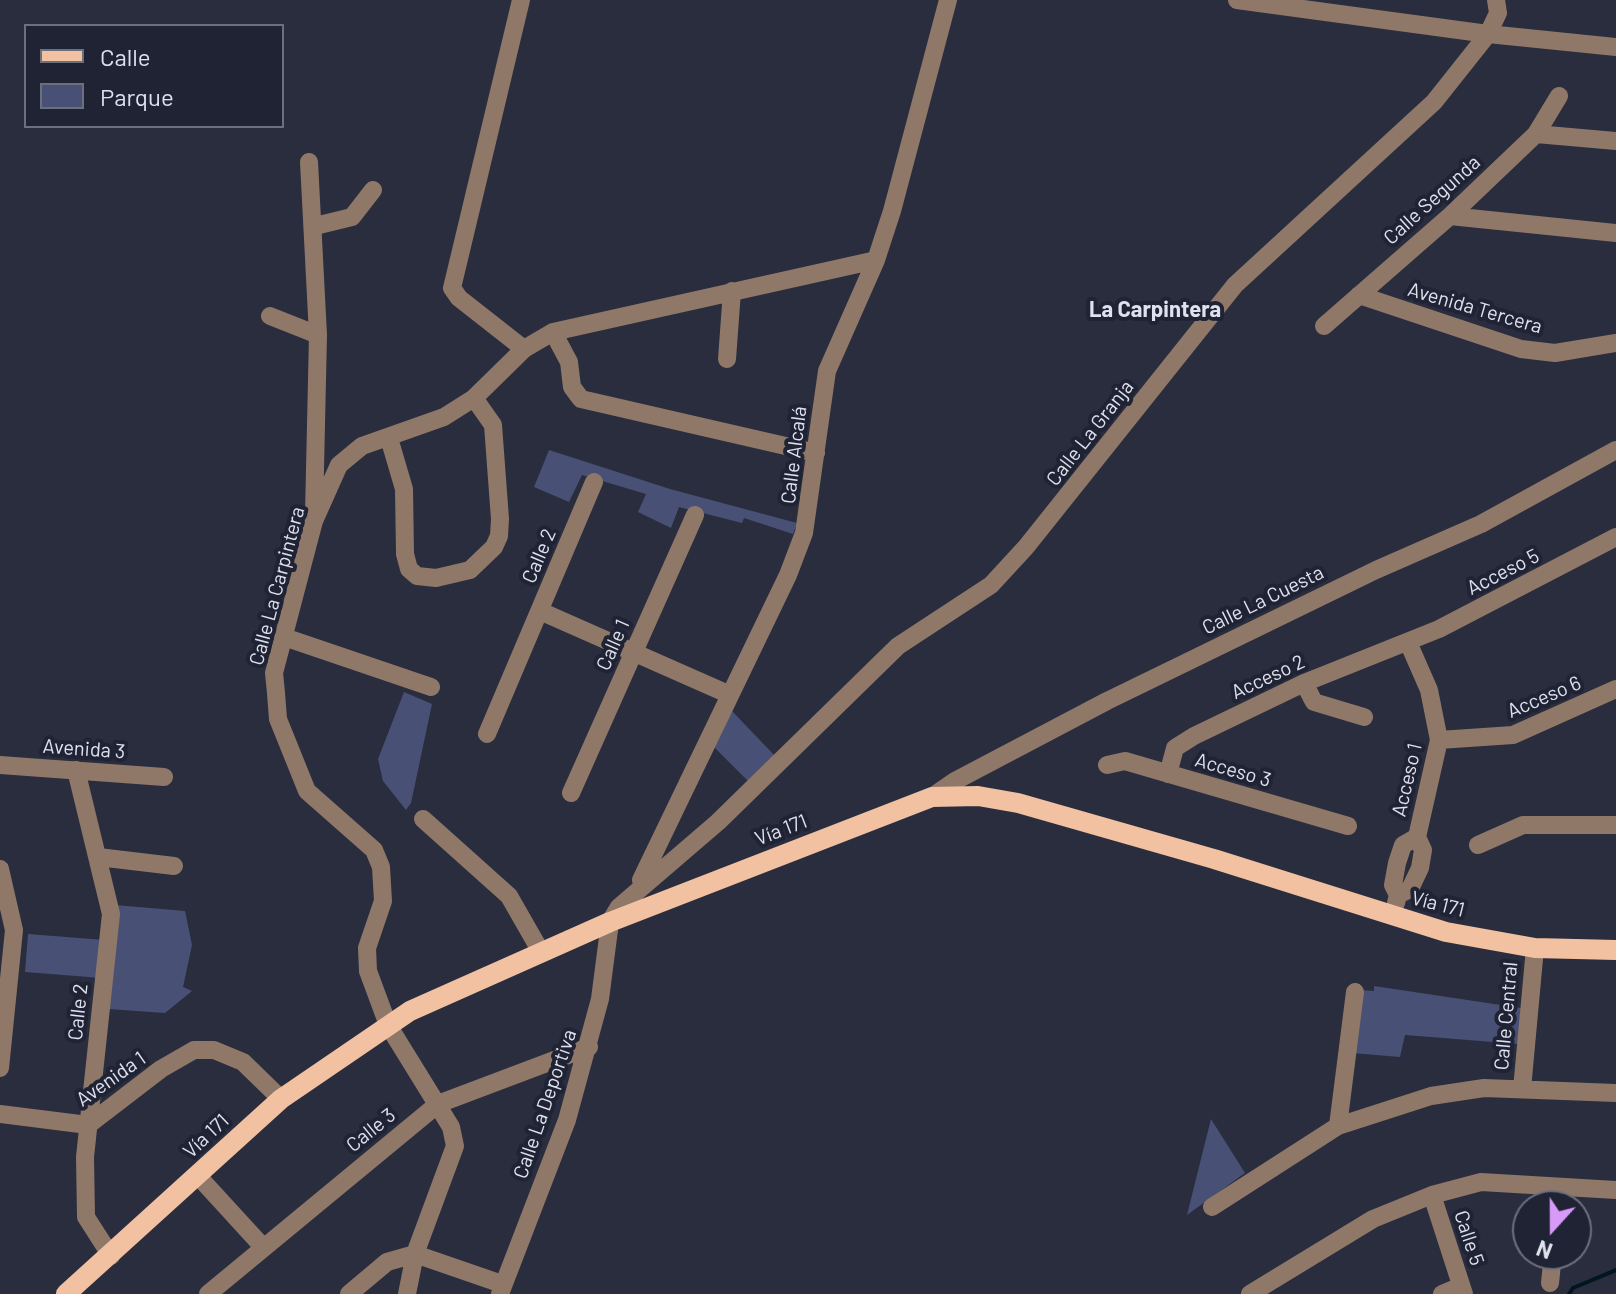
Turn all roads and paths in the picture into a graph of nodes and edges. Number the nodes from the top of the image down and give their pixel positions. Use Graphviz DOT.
graph roads {
  1 [pos="521,0"];
  2 [pos="948,0"];
  3 [pos="1237,0"];
  4 [pos="1496,0"];
  5 [pos="1488,34"];
  6 [pos="1616,47"];
  7 [pos="1559,96"];
  8 [pos="1536,134"];
  9 [pos="1616,141"];
  10 [pos="309,162"];
  11 [pos="373,190"];
  12 [pos="1450,216"];
  13 [pos="315,226"];
  14 [pos="1616,233"];
  15 [pos="876,260"];
  16 [pos="732,291"];
  17 [pos="1359,295"];
  18 [pos="270,316"];
  19 [pos="1324,326"];
  20 [pos="553,332"];
  21 [pos="318,335"];
  22 [pos="1616,343"];
  23 [pos="524,349"];
  24 [pos="727,359"];
  25 [pos="474,398"];
  26 [pos="389,438"];
  27 [pos="1616,450"];
  28 [pos="816,453"];
  29 [pos="594,482"];
  30 [pos="695,515"];
  31 [pos="314,521"];
  32 [pos="1616,537"];
  33 [pos="540,611"];
  34 [pos="284,637"];
  35 [pos="1408,642"];
  36 [pos="634,652"];
  37 [pos="1304,683"];
  38 [pos="431,687"];
  39 [pos="1616,689"];
  40 [pos="728,694"];
  41 [pos="1364,717"];
  42 [pos="487,734"];
  43 [pos="1439,740"];
  44 [pos="0,765"];
  45 [pos="1107,765"];
  46 [pos="76,770"];
  47 [pos="1168,774"];
  48 [pos="164,777"];
  49 [pos="571,793"];
  50 [pos="932,797"];
  51 [pos="423,819"];
  52 [pos="1616,825"];
  53 [pos="1348,826"];
  54 [pos="662,834"];
  55 [pos="1478,845"];
  56 [pos="683,852"];
  57 [pos="98,857"];
  58 [pos="174,866"];
  59 [pos="0,869"];
  60 [pos="631,896"];
  61 [pos="1392,918"];
  62 [pos="610,922"];
  63 [pos="1535,948"];
  64 [pos="1616,950"];
  65 [pos="541,952"];
  66 [pos="1355,992"];
  67 [pos="388,1025"];
  68 [pos="589,1047"];
  69 [pos="0,1068"];
  70 [pos="1522,1089"];
  71 [pos="1616,1093"];
  72 [pos="281,1099"];
  73 [pos="438,1104"];
  74 [pos="0,1114"];
  75 [pos="88,1125"];
  76 [pos="1338,1126"];
  77 [pos="198,1176"];
  78 [pos="1523,1190"];
  79 [pos="1616,1190"];
  80 [pos="1592,1193"];
  81 [pos="1432,1195"];
  82 [pos="1212,1207"];
  83 [pos="263,1247"];
  84 [pos="415,1254"];
  85 [pos="111,1256"];
  86 [pos="1551,1270"];
  87 [pos="1550,1283"];
  88 [pos="501,1289"];
  89 [pos="1462,1290"];
  90 [pos="66,1294"];
  91 [pos="208,1294"];
  92 [pos="349,1294"];
  93 [pos="407,1294"];
  94 [pos="1250,1294"];
  95 [pos="1442,1294"];
  1 -- 23 [label="street"];
  2 -- 15 [label="street, Calle Alcalá"];
  3 -- 5 [label="street"];
  4 -- 5 [label="street"];
  5 -- 6 [label="street"];
  5 -- 56 [label="street, Calle La Granja"];
  7 -- 8 [label="street, Calle Segunda"];
  8 -- 9 [label="street"];
  8 -- 12 [label="street, Calle Segunda"];
  10 -- 13 [label="street"];
  11 -- 13 [label="street"];
  12 -- 14 [label="street"];
  12 -- 17 [label="street, Calle Segunda"];
  13 -- 21 [label="street"];
  15 -- 16 [label="street, Calle La Carpintera"];
  15 -- 28 [label="street, Calle Alcalá"];
  16 -- 20 [label="street, Calle La Carpintera"];
  16 -- 24 [label="street"];
  17 -- 19 [label="street, Calle Segunda"];
  17 -- 22 [label="street, Avenida Tercera"];
  18 -- 21 [label="street"];
  20 -- 23 [label="street, Calle La Carpintera"];
  20 -- 28 [label="street"];
  21 -- 31 [label="street"];
  23 -- 25 [label="street, Calle La Carpintera"];
  25 -- 26 [label="street, Calle La Carpintera"];
  25 -- 26 [label="street"];
  26 -- 31 [label="street, Calle La Carpintera"];
  27 -- 50 [label="street, Calle La Cuesta"];
  28 -- 40 [label="street, Calle Alcalá"];
  29 -- 33 [label="street, Calle 2"];
  30 -- 36 [label="street, Calle 1"];
  31 -- 34 [label="street, Calle La Carpintera"];
  32 -- 35 [label="street, Acceso 5"];
  33 -- 36 [label="street"];
  33 -- 42 [label="street, Calle 2"];
  34 -- 38 [label="street"];
  34 -- 67 [label="street, Calle La Carpintera"];
  35 -- 37 [label="street, Acceso 2"];
  35 -- 43 [label="street, Acceso 1"];
  36 -- 40 [label="street"];
  36 -- 49 [label="street, Calle 1"];
  37 -- 41 [label="street"];
  37 -- 47 [label="street, Acceso 2"];
  39 -- 43 [label="street, Acceso 6"];
  40 -- 54 [label="street, Calle Alcalá"];
  43 -- 61 [label="street, Acceso 1"];
  44 -- 46 [label="street, Avenida 3"];
  45 -- 47 [label="street, Acceso 3"];
  46 -- 48 [label="street, Avenida 3"];
  46 -- 57 [label="street, Calle 2"];
  47 -- 53 [label="street, Acceso 3"];
  50 -- 61 [label="main road, Vía 171"];
  50 -- 62 [label="main road, Vía 171"];
  51 -- 65 [label="street"];
  52 -- 55 [label="street"];
  54 -- 56 [label="street"];
  54 -- 60 [label="street, Calle Alcalá"];
  56 -- 60 [label="street, Calle La Granja"];
  57 -- 58 [label="street"];
  57 -- 75 [label="street, Calle 2"];
  59 -- 69 [label="street"];
  60 -- 62 [label="street, Calle La Granja"];
  61 -- 63 [label="main road, Vía 171"];
  62 -- 65 [label="main road, Vía 171"];
  62 -- 68 [label="street, Calle La Deportiva"];
  63 -- 64 [label="main road, Vía 171"];
  63 -- 70 [label="street, Calle Central"];
  65 -- 67 [label="main road, Vía 171"];
  66 -- 76 [label="street"];
  67 -- 72 [label="main road, Vía 171"];
  67 -- 73 [label="street"];
  68 -- 73 [label="street, Calle 3"];
  68 -- 88 [label="street, Calle La Deportiva"];
  70 -- 71 [label="street"];
  70 -- 76 [label="street"];
  72 -- 75 [label="street, Avenida 1"];
  72 -- 77 [label="main road, Vía 171"];
  73 -- 83 [label="street, Calle 3"];
  73 -- 84 [label="street"];
  74 -- 75 [label="street, Avenida 1"];
  75 -- 85 [label="street, Calle 2"];
  76 -- 82 [label="street"];
  77 -- 83 [label="street"];
  77 -- 85 [label="main road, Vía 171"];
  78 -- 81 [label="street"];
  79 -- 80 [label="street"];
  81 -- 89 [label="street, Calle 5"];
  81 -- 94 [label="street"];
  83 -- 91 [label="street, Calle 3"];
  84 -- 88 [label="street"];
  84 -- 92 [label="street"];
  84 -- 93 [label="street"];
  85 -- 90 [label="main road, Vía 171"];
  86 -- 87 [label="street"];
  89 -- 95 [label="street"];
}
